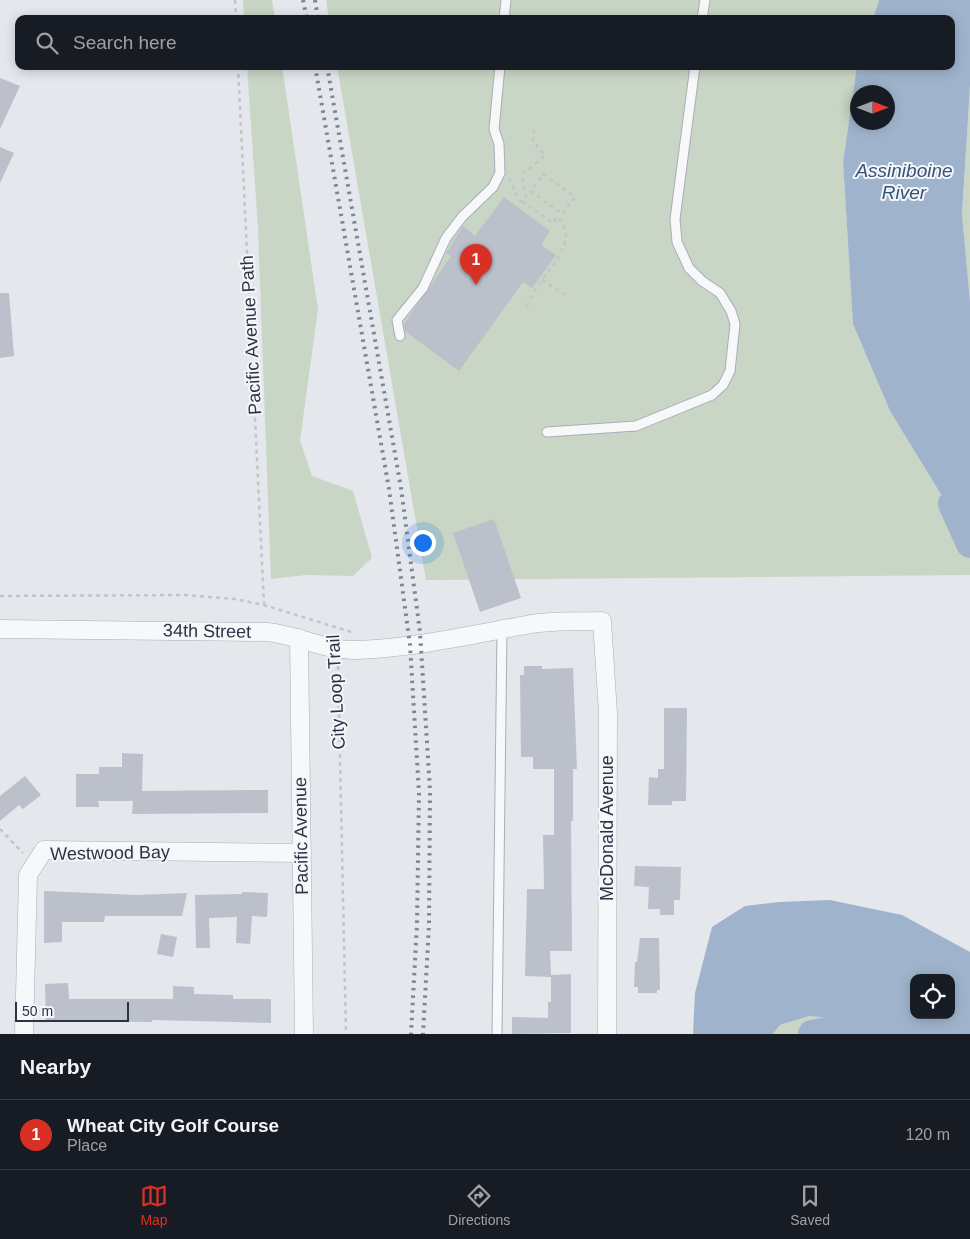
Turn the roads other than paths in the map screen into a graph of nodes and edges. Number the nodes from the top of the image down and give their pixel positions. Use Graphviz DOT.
graph roads {
  1 [pos="506,0"];
  2 [pos="705,0"];
  3 [pos="504,15"];
  4 [pos="703,15"];
  5 [pos="500,70"];
  6 [pos="694,70"];
  7 [pos="400,336"];
  8 [pos="547,432"];
  9 [pos="602,621"];
  10 [pos="0,629"];
  11 [pos="502,630"];
  12 [pos="298,638"];
  13 [pos="302,854"];
  14 [pos="24,1034"];
  15 [pos="304,1034"];
  16 [pos="497,1034"];
  17 [pos="607,1034"];
  1 -- 3 [label="lane"];
  2 -- 4 [label="lane"];
  5 -- 7 [label="lane"];
  6 -- 8 [label="lane"];
  9 -- 11 [label="street, 34th Street"];
  9 -- 17 [label="street, McDonald Avenue"];
  10 -- 12 [label="street, 34th Street"];
  11 -- 12 [label="street, 34th Street"];
  11 -- 16 [label="lane"];
  12 -- 13 [label="street, Pacific Avenue"];
  13 -- 14 [label="street, Westwood Bay"];
  13 -- 15 [label="street, Pacific Avenue"];
}
